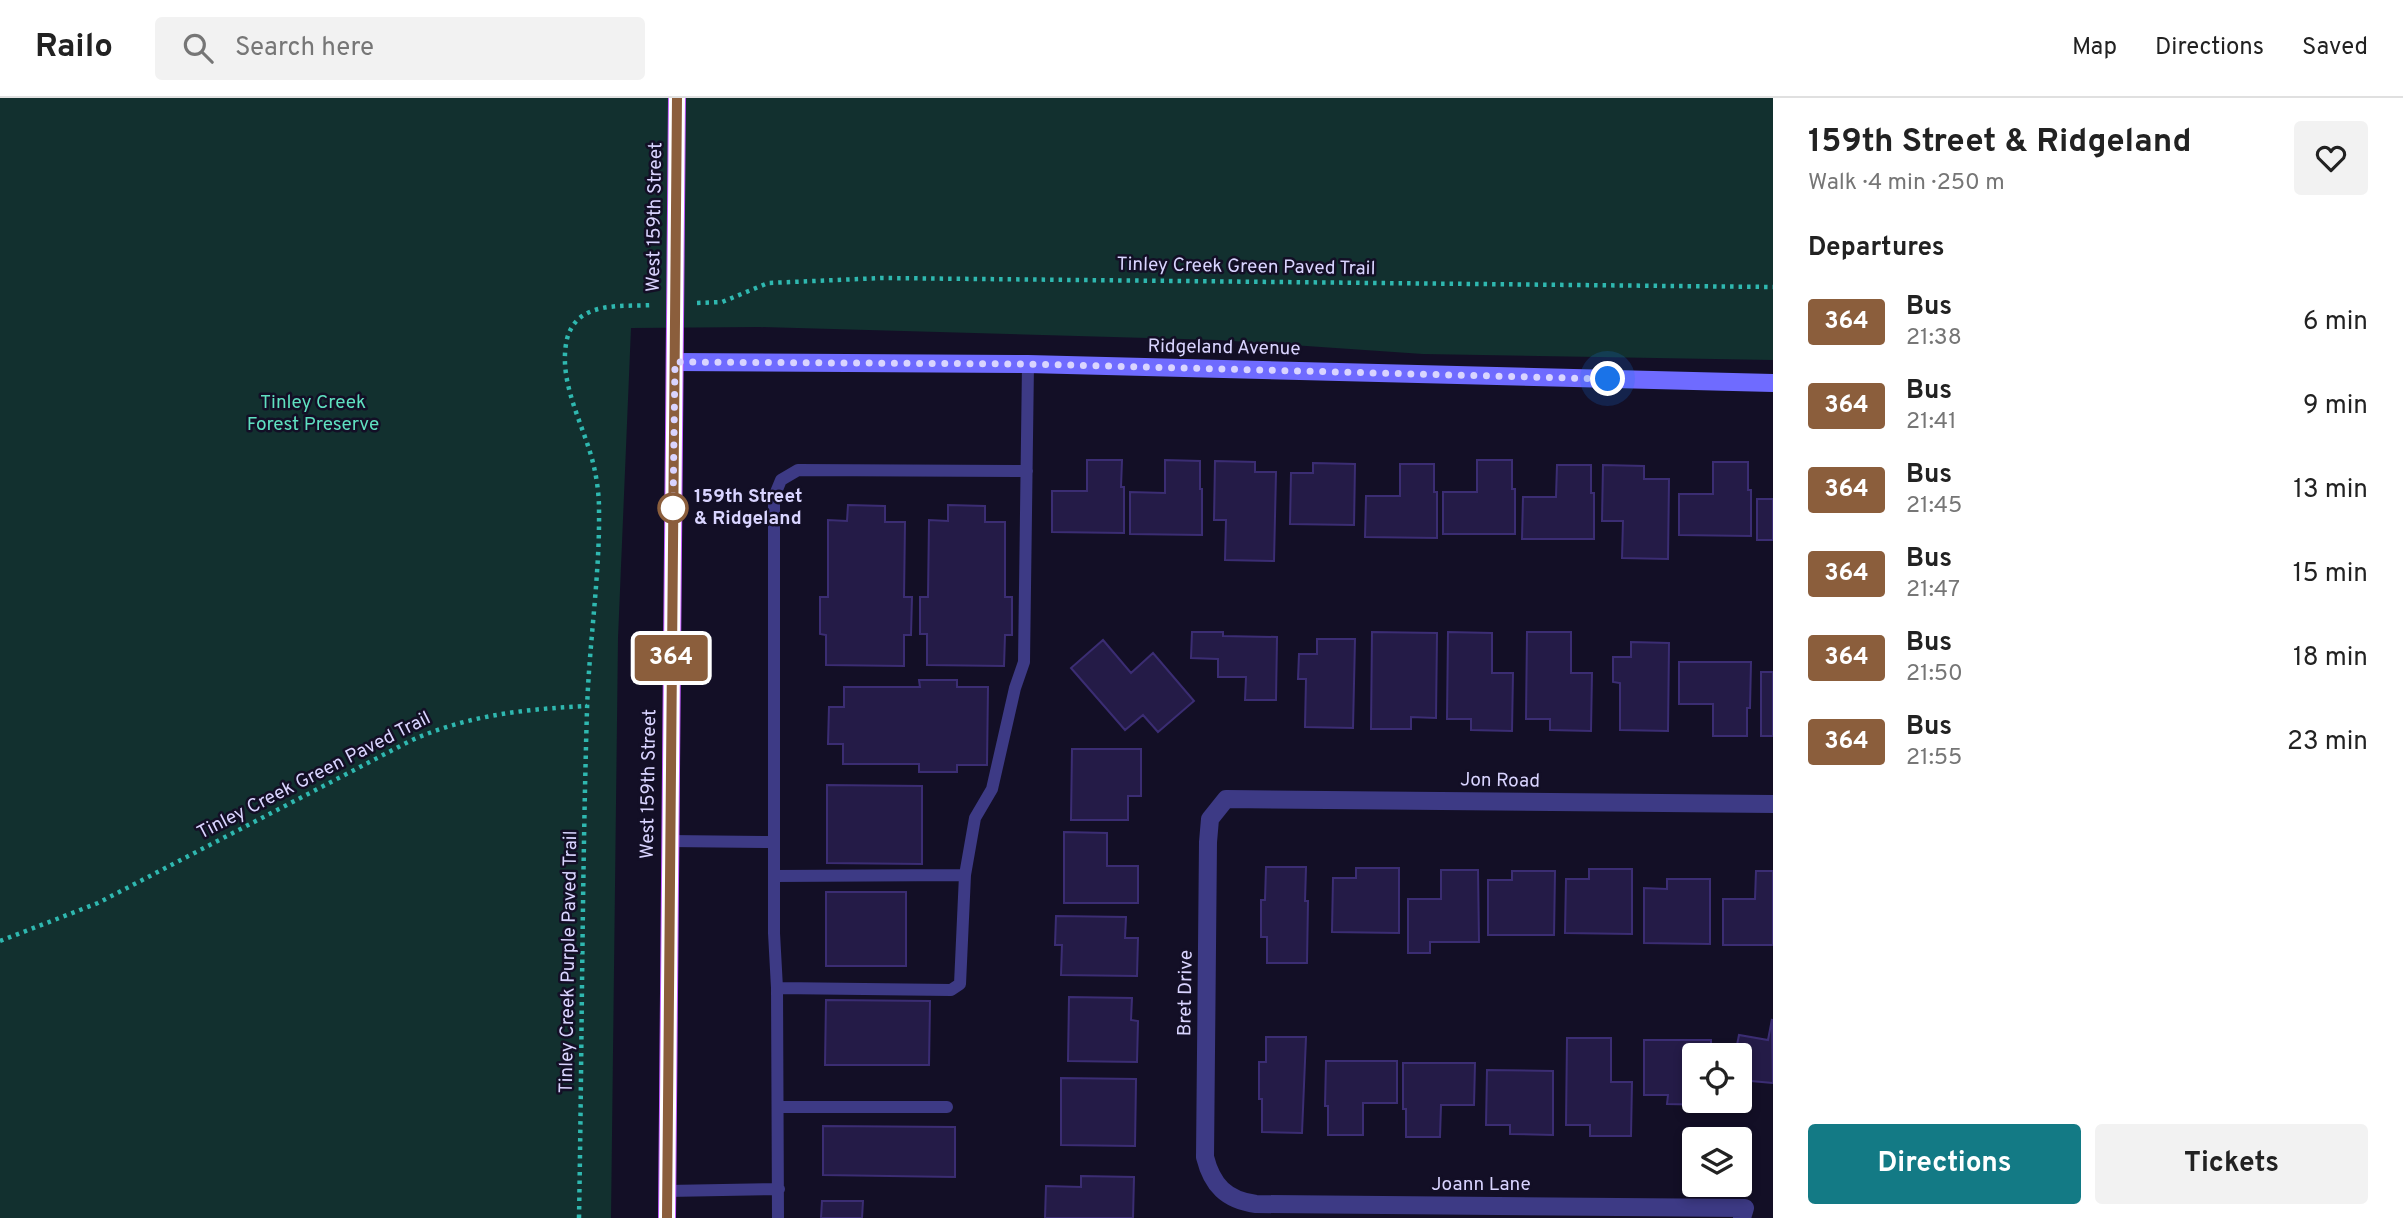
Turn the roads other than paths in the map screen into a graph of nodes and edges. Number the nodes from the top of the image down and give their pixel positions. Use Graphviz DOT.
graph roads {
  1 [pos="677,98"];
  2 [pos="675,362"];
  3 [pos="1028,364"];
  4 [pos="1773,383"];
  5 [pos="1027,471"];
  6 [pos="1226,799"];
  7 [pos="1773,804"];
  8 [pos="669,841"];
  9 [pos="774,842"];
  10 [pos="965,875"];
  11 [pos="774,876"];
  12 [pos="777,988"];
  13 [pos="778,1107"];
  14 [pos="947,1107"];
  15 [pos="779,1189"];
  16 [pos="1221,1189"];
  17 [pos="667,1191"];
  18 [pos="1743,1213"];
  19 [pos="667,1218"];
  20 [pos="778,1218"];
  1 -- 2 [label="main road, West 159th Street"];
  2 -- 3 [label="street, Ridgeland Avenue"];
  2 -- 8 [label="main road, West 159th Street"];
  3 -- 4 [label="street, Ridgeland Avenue"];
  3 -- 5 [label="lane"];
  5 -- 9 [label="lane"];
  5 -- 10 [label="lane"];
  6 -- 7 [label="street, Jon Road"];
  6 -- 16 [label="street, Bret Drive"];
  8 -- 9 [label="lane"];
  8 -- 17 [label="main road, West 159th Street"];
  9 -- 11 [label="lane"];
  10 -- 11 [label="lane"];
  10 -- 12 [label="lane"];
  11 -- 12 [label="lane"];
  12 -- 13 [label="lane"];
  13 -- 14 [label="lane"];
  13 -- 15 [label="lane"];
  15 -- 17 [label="lane"];
  15 -- 20 [label="lane"];
  16 -- 18 [label="street, Joann Lane"];
  17 -- 19 [label="main road, West 159th Street"];
}
